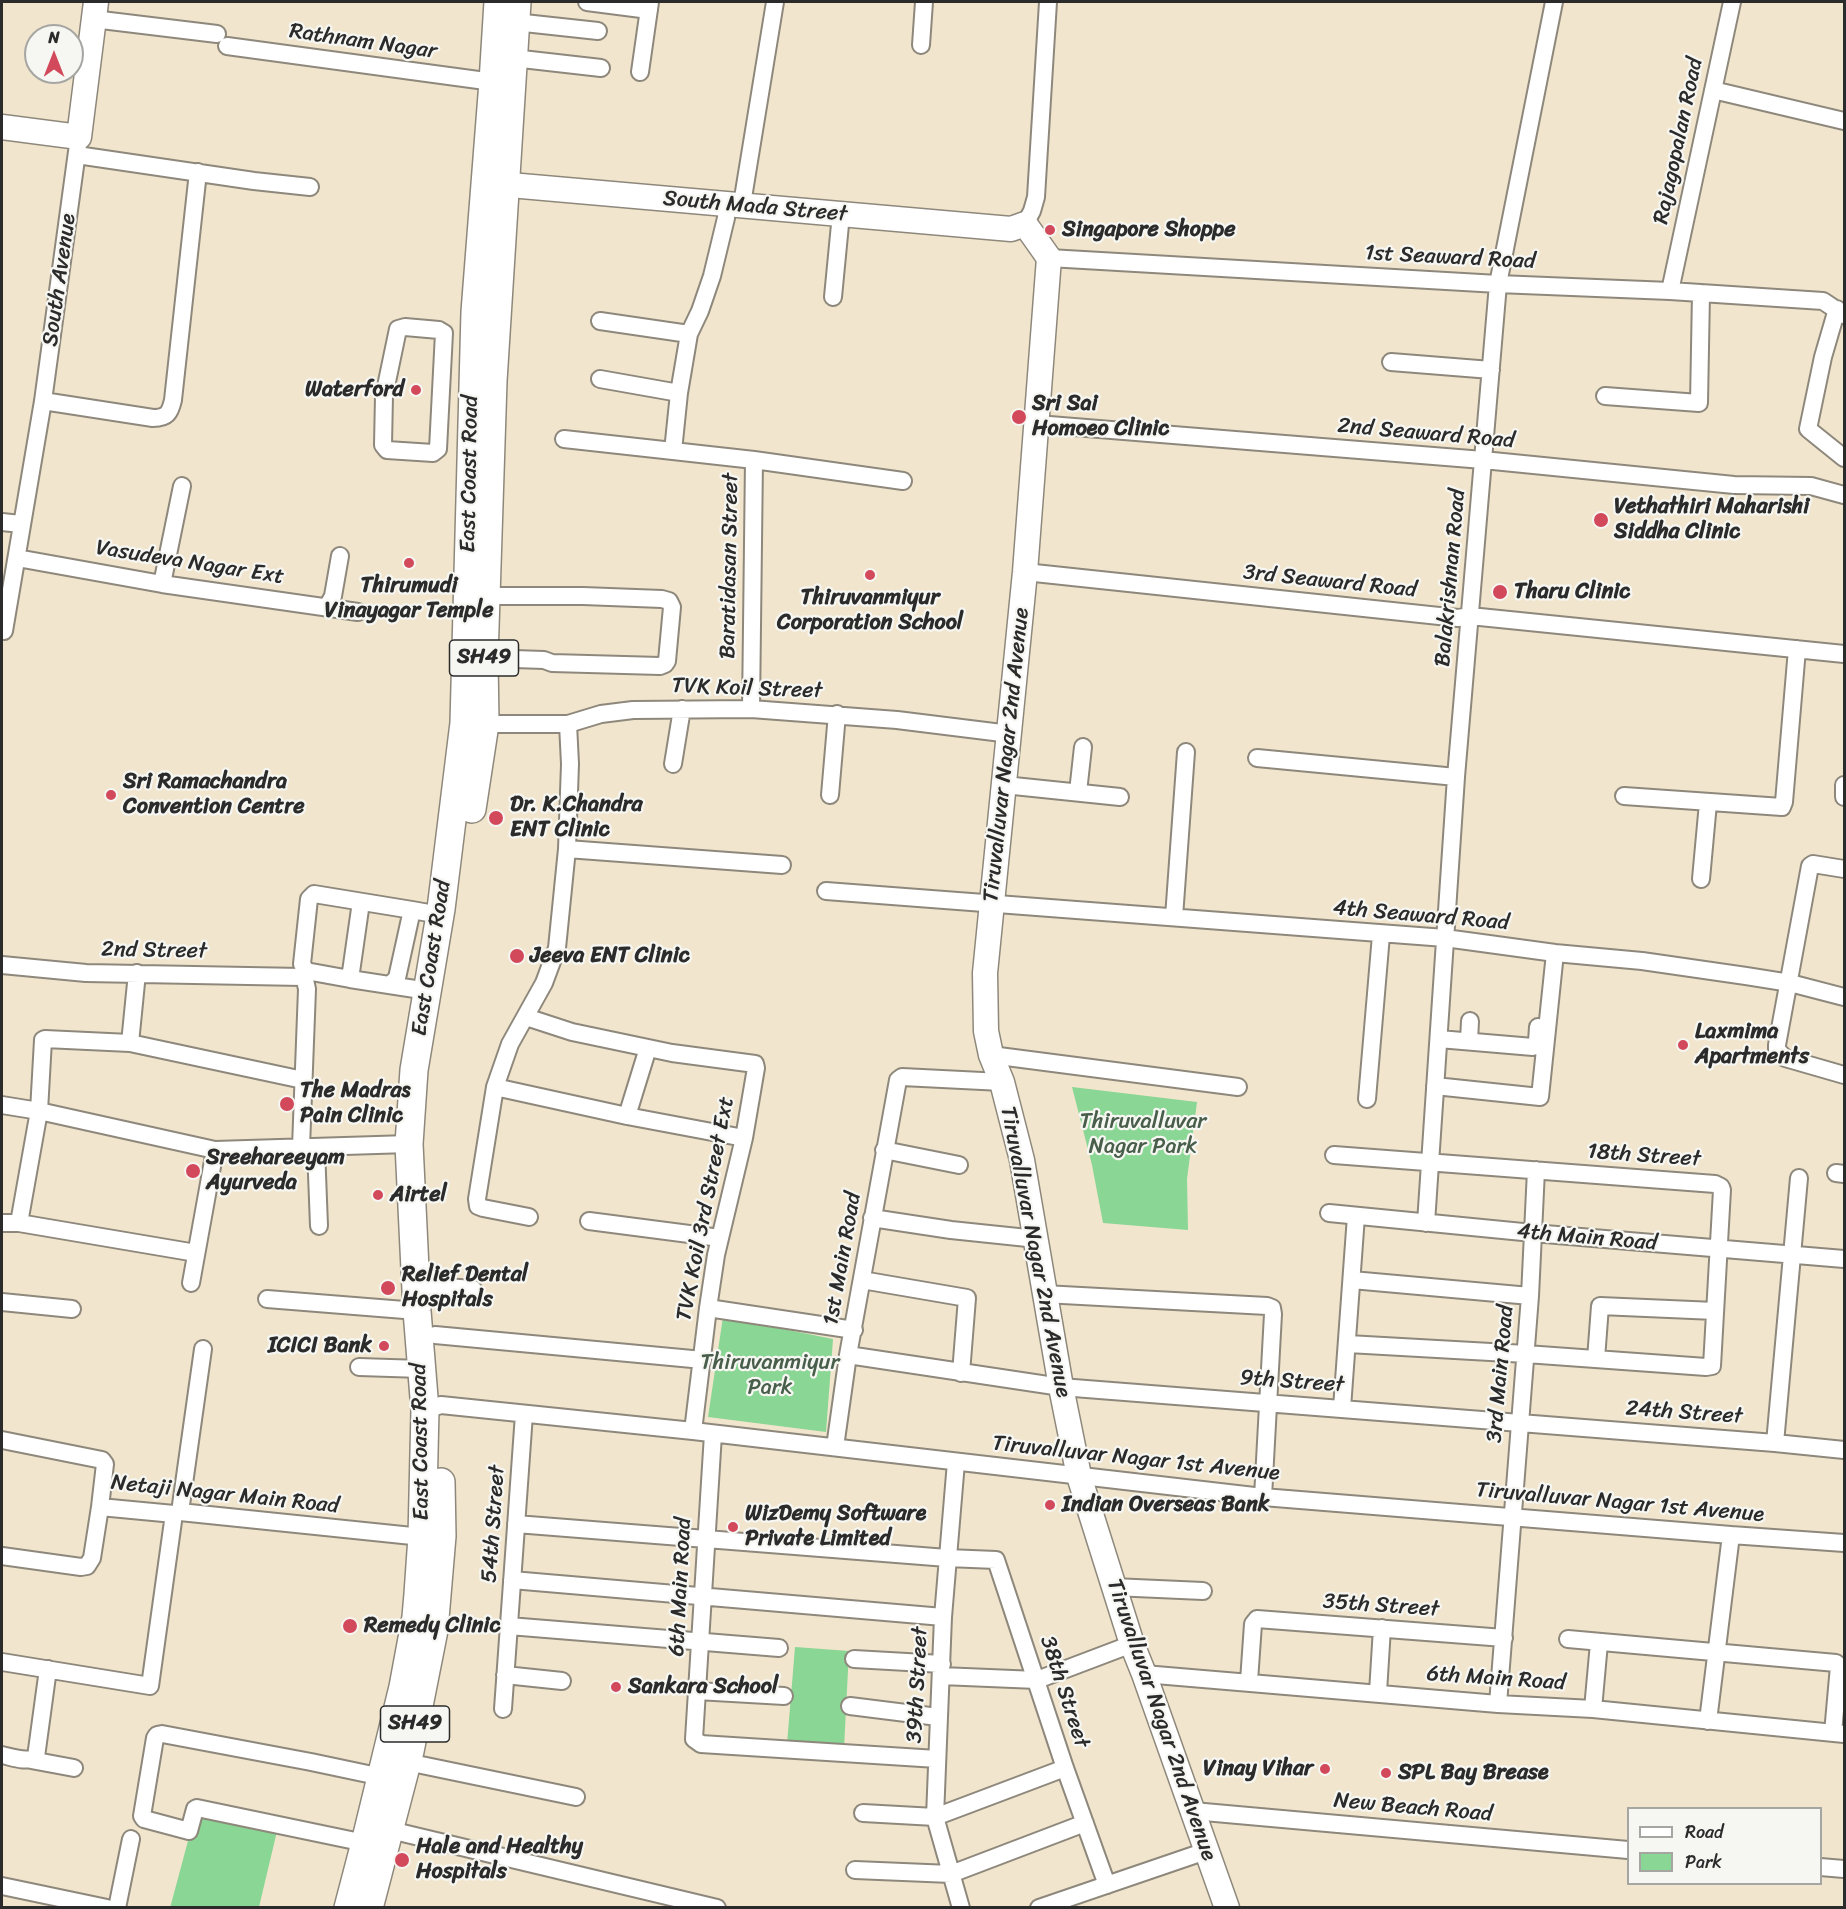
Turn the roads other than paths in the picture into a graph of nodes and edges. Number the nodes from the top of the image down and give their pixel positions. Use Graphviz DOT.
graph roads {
  1 [pos="498,2"];
  2 [pos="587,2"];
  3 [pos="775,2"];
  4 [pos="924,2"];
  5 [pos="1048,2"];
  6 [pos="1554,2"];
  7 [pos="1732,2"];
  8 [pos="650,6"];
  9 [pos="94,10"];
  10 [pos="516,12"];
  11 [pos="598,31"];
  12 [pos="921,45"];
  13 [pos="513,58"];
  14 [pos="601,68"];
  15 [pos="640,72"];
  16 [pos="493,82"];
  17 [pos="1713,90"];
  18 [pos="1845,121"];
  19 [pos="2,127"];
  20 [pos="78,146"];
  21 [pos="198,172"];
  22 [pos="495,184"];
  23 [pos="310,187"];
  24 [pos="735,204"];
  25 [pos="841,214"];
  26 [pos="1025,224"];
  27 [pos="1049,258"];
  28 [pos="1498,284"];
  29 [pos="1670,291"];
  30 [pos="1701,293"];
  31 [pos="833,297"];
  32 [pos="1841,312"];
  33 [pos="600,321"];
  34 [pos="689,334"];
  35 [pos="1391,362"];
  36 [pos="1491,370"];
  37 [pos="600,379"];
  38 [pos="679,393"];
  39 [pos="441,396"];
  40 [pos="1605,396"];
  41 [pos="472,397"];
  42 [pos="43,401"];
  43 [pos="1037,424"];
  44 [pos="564,439"];
  45 [pos="672,451"];
  46 [pos="1845,458"];
  47 [pos="754,460"];
  48 [pos="1483,460"];
  49 [pos="903,481"];
  50 [pos="182,486"];
  51 [pos="1845,495"];
  52 [pos="2,522"];
  53 [pos="21,524"];
  54 [pos="340,556"];
  55 [pos="16,558"];
  56 [pos="1025,573"];
  57 [pos="162,584"];
  58 [pos="486,596"];
  59 [pos="327,607"];
  60 [pos="358,612"];
  61 [pos="1470,616"];
  62 [pos="4,631"];
  63 [pos="1797,649"];
  64 [pos="1845,654"];
  65 [pos="484,658"];
  66 [pos="751,708"];
  67 [pos="682,709"];
  68 [pos="837,714"];
  69 [pos="474,724"];
  70 [pos="568,724"];
  71 [pos="1010,734"];
  72 [pos="1083,747"];
  73 [pos="1186,752"];
  74 [pos="1257,758"];
  75 [pos="673,764"];
  76 [pos="1456,777"];
  77 [pos="1004,785"];
  78 [pos="1845,786"];
  79 [pos="1078,792"];
  80 [pos="830,795"];
  81 [pos="1624,795"];
  82 [pos="1120,797"];
  83 [pos="1845,797"];
  84 [pos="1708,803"];
  85 [pos="567,849"];
  86 [pos="782,866"];
  87 [pos="1845,869"];
  88 [pos="1701,879"];
  89 [pos="826,891"];
  90 [pos="361,902"];
  91 [pos="991,904"];
  92 [pos="412,910"];
  93 [pos="440,915"];
  94 [pos="1174,917"];
  95 [pos="1381,935"];
  96 [pos="1445,938"];
  97 [pos="1550,952"];
  98 [pos="2,965"];
  99 [pos="137,974"];
  100 [pos="350,979"];
  101 [pos="1790,983"];
  102 [pos="391,984"];
  103 [pos="428,991"];
  104 [pos="1845,997"];
  105 [pos="526,1017"];
  106 [pos="1470,1021"];
  107 [pos="1439,1039"];
  108 [pos="1469,1041"];
  109 [pos="130,1043"];
  110 [pos="648,1048"];
  111 [pos="991,1055"];
  112 [pos="1845,1075"];
  113 [pos="303,1080"];
  114 [pos="1002,1082"];
  115 [pos="1436,1086"];
  116 [pos="495,1087"];
  117 [pos="1238,1087"];
  118 [pos="1367,1099"];
  119 [pos="2,1105"];
  120 [pos="39,1111"];
  121 [pos="627,1116"];
  122 [pos="744,1138"];
  123 [pos="409,1144"];
  124 [pos="308,1148"];
  125 [pos="215,1150"];
  126 [pos="884,1150"];
  127 [pos="1334,1155"];
  128 [pos="1430,1163"];
  129 [pos="959,1165"];
  130 [pos="1536,1170"];
  131 [pos="1799,1178"];
  132 [pos="1329,1213"];
  133 [pos="1356,1216"];
  134 [pos="529,1217"];
  135 [pos="873,1218"];
  136 [pos="589,1221"];
  137 [pos="2,1223"];
  138 [pos="19,1223"];
  139 [pos="1426,1223"];
  140 [pos="319,1226"];
  141 [pos="1533,1233"];
  142 [pos="720,1238"];
  143 [pos="1037,1239"];
  144 [pos="1718,1249"];
  145 [pos="196,1253"];
  146 [pos="1791,1255"];
  147 [pos="1845,1259"];
  148 [pos="862,1280"];
  149 [pos="1352,1280"];
  150 [pos="191,1283"];
  151 [pos="432,1286"];
  152 [pos="473,1289"];
  153 [pos="1044,1294"];
  154 [pos="1530,1296"];
  155 [pos="267,1299"];
  156 [pos="2,1302"];
  157 [pos="708,1308"];
  158 [pos="72,1309"];
  159 [pos="417,1311"];
  160 [pos="1715,1311"];
  161 [pos="854,1330"];
  162 [pos="435,1335"];
  163 [pos="1348,1344"];
  164 [pos="203,1349"];
  165 [pos="1526,1354"];
  166 [pos="848,1355"];
  167 [pos="1596,1359"];
  168 [pos="703,1360"];
  169 [pos="359,1367"];
  170 [pos="422,1369"];
  171 [pos="962,1373"];
  172 [pos="1061,1387"];
  173 [pos="1268,1402"];
  174 [pos="433,1408"];
  175 [pos="1342,1408"];
  176 [pos="524,1413"];
  177 [pos="1519,1423"];
  178 [pos="693,1431"];
  179 [pos="713,1434"];
  180 [pos="2,1440"];
  181 [pos="1775,1443"];
  182 [pos="835,1447"];
  183 [pos="1845,1450"];
  184 [pos="956,1462"];
  185 [pos="1080,1476"];
  186 [pos="1263,1497"];
  187 [pos="100,1507"];
  188 [pos="177,1513"];
  189 [pos="1513,1517"];
  190 [pos="516,1524"];
  191 [pos="1731,1535"];
  192 [pos="422,1537"];
  193 [pos="706,1539"];
  194 [pos="1845,1543"];
  195 [pos="2,1556"];
  196 [pos="947,1558"];
  197 [pos="512,1580"];
  198 [pos="1113,1587"];
  199 [pos="1203,1592"];
  200 [pos="703,1597"];
  201 [pos="943,1617"];
  202 [pos="509,1626"];
  203 [pos="1382,1628"];
  204 [pos="1504,1638"];
  205 [pos="1568,1639"];
  206 [pos="700,1642"];
  207 [pos="1599,1642"];
  208 [pos="1132,1644"];
  209 [pos="779,1648"];
  210 [pos="1716,1652"];
  211 [pos="854,1659"];
  212 [pos="2,1662"];
  213 [pos="48,1670"];
  214 [pos="941,1670"];
  215 [pos="1144,1674"];
  216 [pos="505,1675"];
  217 [pos="1037,1680"];
  218 [pos="562,1682"];
  219 [pos="1250,1682"];
  220 [pos="697,1691"];
  221 [pos="1378,1692"];
  222 [pos="784,1696"];
  223 [pos="1497,1704"];
  224 [pos="850,1706"];
  225 [pos="503,1709"];
  226 [pos="1593,1709"];
  227 [pos="938,1717"];
  228 [pos="1708,1721"];
  229 [pos="1839,1733"];
  230 [pos="2,1755"];
  231 [pos="31,1760"];
  232 [pos="937,1760"];
  233 [pos="407,1762"];
  234 [pos="74,1768"];
  235 [pos="1065,1768"];
  236 [pos="382,1777"];
  237 [pos="576,1797"];
  238 [pos="1193,1811"];
  239 [pos="863,1813"];
  240 [pos="935,1817"];
  241 [pos="1085,1822"];
  242 [pos="390,1830"];
  243 [pos="131,1839"];
  244 [pos="365,1843"];
  245 [pos="1627,1850"];
  246 [pos="1206,1851"];
  247 [pos="1822,1867"];
  248 [pos="1845,1869"];
  249 [pos="855,1870"];
  250 [pos="951,1874"];
  251 [pos="1107,1885"];
  252 [pos="2,1886"];
  253 [pos="358,1906"];
  254 [pos="107,1908"];
  255 [pos="117,1908"];
  256 [pos="717,1908"];
  257 [pos="961,1908"];
  258 [pos="1038,1908"];
  259 [pos="1227,1908"];
  1 -- 16 [label="main road, East Coast Road / SH49"];
  2 -- 8 [label="street"];
  3 -- 24 [label="street"];
  4 -- 12 [label="street"];
  5 -- 26 [label="street"];
  6 -- 28 [label="street, Balakrishnan Road"];
  7 -- 17 [label="street, Rajagopalan Road"];
  8 -- 15 [label="street"];
  9 -- 16 [label="street, Rathnam Nagar"];
  9 -- 20 [label="street, South Avenue"];
  10 -- 11 [label="street"];
  10 -- 13 [label="main road, East Coast Road / SH49"];
  13 -- 14 [label="street"];
  13 -- 22 [label="main road, East Coast Road / SH49"];
  16 -- 22 [label="main road, East Coast Road / SH49"];
  17 -- 18 [label="street"];
  17 -- 29 [label="street, Rajagopalan Road"];
  19 -- 20 [label="street"];
  20 -- 21 [label="street"];
  20 -- 42 [label="street, South Avenue"];
  21 -- 23 [label="street"];
  21 -- 42 [label="street"];
  22 -- 24 [label="street, South Mada Street"];
  22 -- 41 [label="main road, East Coast Road / SH49"];
  22 -- 58 [label="main road, East Coast Road / SH49"];
  24 -- 25 [label="street, South Mada Street"];
  24 -- 34 [label="street"];
  25 -- 26 [label="street, South Mada Street"];
  25 -- 31 [label="street"];
  26 -- 27 [label="street"];
  27 -- 28 [label="street, 1st Seaward Road"];
  27 -- 43 [label="street, Tiruvalluvar Nagar 2nd Avenue"];
  28 -- 29 [label="street, 1st Seaward Road"];
  28 -- 36 [label="street, Balakrishnan Road"];
  29 -- 30 [label="street, 1st Seaward Road"];
  30 -- 32 [label="street, 1st Seaward Road"];
  30 -- 40 [label="street"];
  32 -- 46 [label="street"];
  33 -- 34 [label="street"];
  34 -- 38 [label="street"];
  35 -- 36 [label="street"];
  36 -- 48 [label="street, Balakrishnan Road"];
  37 -- 38 [label="street"];
  38 -- 45 [label="street"];
  39 -- 39 [label="street"];
  39 -- 41 [label="street"];
  41 -- 69 [label="main road, East Coast Road / SH49"];
  42 -- 53 [label="street, South Avenue"];
  43 -- 48 [label="street, 2nd Seaward Road"];
  43 -- 56 [label="street, Tiruvalluvar Nagar 2nd Avenue"];
  44 -- 45 [label="street"];
  45 -- 47 [label="street"];
  47 -- 49 [label="street"];
  47 -- 66 [label="street, Baratidasan Street"];
  48 -- 51 [label="street, 2nd Seaward Road"];
  48 -- 61 [label="street, Balakrishnan Road"];
  50 -- 57 [label="street"];
  52 -- 53 [label="street"];
  53 -- 55 [label="street, South Avenue"];
  54 -- 59 [label="street"];
  55 -- 57 [label="street, Vasudeva Nagar Ext"];
  55 -- 62 [label="street, South Avenue"];
  56 -- 61 [label="street, 3rd Seaward Road"];
  56 -- 71 [label="street, Tiruvalluvar Nagar 2nd Avenue"];
  57 -- 59 [label="street, Vasudeva Nagar Ext"];
  58 -- 65 [label="main road, East Coast Road / SH49"];
  58 -- 65 [label="street"];
  59 -- 60 [label="street, Vasudeva Nagar Ext"];
  61 -- 63 [label="street, 3rd Seaward Road"];
  61 -- 76 [label="street, Balakrishnan Road"];
  63 -- 64 [label="street, 3rd Seaward Road"];
  63 -- 84 [label="street"];
  65 -- 69 [label="main road, East Coast Road / SH49"];
  66 -- 67 [label="street, TVK Koil Street"];
  66 -- 68 [label="street, TVK Koil Street"];
  67 -- 70 [label="street, TVK Koil Street"];
  67 -- 75 [label="street"];
  68 -- 71 [label="street, TVK Koil Street"];
  68 -- 80 [label="street"];
  69 -- 70 [label="street, TVK Koil Street"];
  69 -- 93 [label="main road, East Coast Road / SH49"];
  69 -- 151 [label="main road, East Coast Road / SH49"];
  70 -- 85 [label="street"];
  71 -- 77 [label="street, Tiruvalluvar Nagar 2nd Avenue"];
  72 -- 79 [label="street"];
  73 -- 94 [label="street"];
  74 -- 76 [label="street"];
  76 -- 96 [label="street, Balakrishnan Road"];
  77 -- 79 [label="street"];
  77 -- 91 [label="street, Tiruvalluvar Nagar 2nd Avenue"];
  78 -- 83 [label="street"];
  79 -- 82 [label="street"];
  81 -- 84 [label="street"];
  84 -- 88 [label="street"];
  85 -- 86 [label="street"];
  85 -- 105 [label="street"];
  87 -- 101 [label="street"];
  89 -- 91 [label="street, 4th Seaward Road"];
  90 -- 92 [label="street"];
  90 -- 100 [label="street"];
  90 -- 100 [label="street"];
  91 -- 94 [label="street, 4th Seaward Road"];
  91 -- 111 [label="street, Tiruvalluvar Nagar 2nd Avenue"];
  92 -- 93 [label="street"];
  92 -- 102 [label="street"];
  93 -- 103 [label="main road, East Coast Road / SH49"];
  94 -- 95 [label="street, 4th Seaward Road"];
  95 -- 96 [label="street, 4th Seaward Road"];
  95 -- 118 [label="street"];
  96 -- 97 [label="street, 4th Seaward Road"];
  96 -- 107 [label="street, Balakrishnan Road"];
  97 -- 101 [label="street, 4th Seaward Road"];
  97 -- 108 [label="street"];
  97 -- 115 [label="street"];
  98 -- 99 [label="street, 2nd Street"];
  99 -- 109 [label="street"];
  99 -- 113 [label="street, 2nd Street"];
  100 -- 102 [label="street"];
  101 -- 104 [label="street, 4th Seaward Road"];
  101 -- 112 [label="street"];
  102 -- 103 [label="street"];
  103 -- 123 [label="main road, East Coast Road / SH49"];
  105 -- 110 [label="street"];
  105 -- 116 [label="street"];
  106 -- 108 [label="street"];
  107 -- 108 [label="street"];
  107 -- 115 [label="street, Balakrishnan Road"];
  109 -- 113 [label="street"];
  109 -- 120 [label="street"];
  110 -- 121 [label="street"];
  110 -- 122 [label="street, TVK Koil 3rd Street Ext"];
  111 -- 114 [label="street, Tiruvalluvar Nagar 2nd Avenue"];
  111 -- 117 [label="street"];
  113 -- 124 [label="street"];
  114 -- 126 [label="street, 1st Main Road"];
  114 -- 143 [label="street, Tiruvalluvar Nagar 2nd Avenue"];
  115 -- 128 [label="street, Balakrishnan Road"];
  116 -- 121 [label="street"];
  116 -- 134 [label="street"];
  119 -- 120 [label="street"];
  120 -- 125 [label="street"];
  120 -- 138 [label="street"];
  121 -- 122 [label="street"];
  122 -- 142 [label="street, TVK Koil 3rd Street Ext"];
  123 -- 124 [label="street"];
  123 -- 159 [label="main road, East Coast Road / SH49"];
  124 -- 125 [label="street"];
  124 -- 140 [label="street"];
  125 -- 145 [label="street"];
  126 -- 129 [label="street"];
  126 -- 135 [label="street, 1st Main Road"];
  127 -- 128 [label="street"];
  128 -- 130 [label="street"];
  128 -- 139 [label="street, Balakrishnan Road"];
  130 -- 141 [label="street, 3rd Main Road"];
  130 -- 144 [label="street, 18th Street"];
  131 -- 146 [label="street"];
  132 -- 133 [label="street, 4th Main Road"];
  133 -- 139 [label="street, 4th Main Road"];
  133 -- 149 [label="street"];
  135 -- 143 [label="street"];
  135 -- 148 [label="street, 1st Main Road"];
  136 -- 142 [label="street"];
  137 -- 138 [label="street"];
  138 -- 145 [label="street"];
  139 -- 141 [label="street, 4th Main Road"];
  141 -- 144 [label="street, 4th Main Road"];
  141 -- 154 [label="street, 3rd Main Road"];
  142 -- 157 [label="street, TVK Koil 3rd Street Ext"];
  143 -- 153 [label="street, Tiruvalluvar Nagar 2nd Avenue"];
  144 -- 146 [label="street, 4th Main Road"];
  144 -- 160 [label="street"];
  145 -- 150 [label="street"];
  146 -- 147 [label="street, 4th Main Road"];
  146 -- 181 [label="street"];
  148 -- 161 [label="street, 1st Main Road"];
  148 -- 171 [label="street"];
  149 -- 154 [label="street"];
  149 -- 163 [label="street"];
  151 -- 152 [label="street"];
  151 -- 162 [label="main road, East Coast Road / SH49"];
  153 -- 172 [label="street, Tiruvalluvar Nagar 2nd Avenue"];
  153 -- 173 [label="street"];
  154 -- 165 [label="street, 3rd Main Road"];
  155 -- 159 [label="street"];
  156 -- 158 [label="street"];
  157 -- 161 [label="street"];
  157 -- 168 [label="street, TVK Koil 3rd Street Ext"];
  159 -- 170 [label="main road, East Coast Road / SH49"];
  160 -- 167 [label="street"];
  160 -- 167 [label="street"];
  161 -- 166 [label="street, 1st Main Road"];
  162 -- 168 [label="street"];
  162 -- 174 [label="main road, East Coast Road / SH49"];
  163 -- 165 [label="street"];
  163 -- 175 [label="street"];
  164 -- 188 [label="street"];
  165 -- 167 [label="street"];
  165 -- 177 [label="street, 3rd Main Road"];
  166 -- 171 [label="street, 9th Street"];
  166 -- 182 [label="street, 1st Main Road"];
  168 -- 178 [label="street, TVK Koil 3rd Street Ext"];
  169 -- 170 [label="street"];
  170 -- 174 [label="main road, East Coast Road / SH49"];
  171 -- 172 [label="street, 9th Street"];
  172 -- 173 [label="street, 9th Street"];
  172 -- 185 [label="street, Tiruvalluvar Nagar 2nd Avenue"];
  173 -- 175 [label="street, 9th Street"];
  173 -- 186 [label="street"];
  174 -- 176 [label="street, Tiruvalluvar Nagar 1st Avenue"];
  174 -- 192 [label="main road, East Coast Road / SH49"];
  174 -- 233 [label="main road, East Coast Road / SH49"];
  175 -- 177 [label="street, 9th Street"];
  176 -- 178 [label="street, Tiruvalluvar Nagar 1st Avenue"];
  176 -- 190 [label="street, 54th Street"];
  177 -- 181 [label="street, 24th Street"];
  177 -- 189 [label="street, 3rd Main Road"];
  178 -- 179 [label="street, Tiruvalluvar Nagar 1st Avenue"];
  179 -- 182 [label="street, Tiruvalluvar Nagar 1st Avenue"];
  179 -- 193 [label="street, 6th Main Road"];
  180 -- 187 [label="street, Netaji Nagar Main Road"];
  181 -- 183 [label="street, 24th Street"];
  182 -- 184 [label="street, Tiruvalluvar Nagar 1st Avenue"];
  184 -- 185 [label="street, Tiruvalluvar Nagar 1st Avenue"];
  184 -- 196 [label="street, 39th Street"];
  185 -- 186 [label="street, Tiruvalluvar Nagar 1st Avenue"];
  185 -- 198 [label="street, Tiruvalluvar Nagar 2nd Avenue"];
  186 -- 189 [label="street, Tiruvalluvar Nagar 1st Avenue"];
  187 -- 188 [label="street, Netaji Nagar Main Road"];
  187 -- 195 [label="street"];
  188 -- 192 [label="street, Netaji Nagar Main Road"];
  188 -- 213 [label="street"];
  189 -- 191 [label="street, Tiruvalluvar Nagar 1st Avenue"];
  189 -- 204 [label="street, 3rd Main Road"];
  190 -- 193 [label="street"];
  190 -- 197 [label="street, 54th Street"];
  191 -- 194 [label="street, Tiruvalluvar Nagar 1st Avenue"];
  191 -- 210 [label="street"];
  192 -- 236 [label="main road, East Coast Road / SH49"];
  193 -- 196 [label="street"];
  193 -- 200 [label="street, 6th Main Road"];
  196 -- 201 [label="street, 39th Street"];
  196 -- 217 [label="street, 38th Street"];
  197 -- 200 [label="street"];
  197 -- 202 [label="street, 54th Street"];
  198 -- 199 [label="street"];
  198 -- 208 [label="street, Tiruvalluvar Nagar 2nd Avenue"];
  200 -- 201 [label="street"];
  200 -- 206 [label="street, 6th Main Road"];
  201 -- 214 [label="street, 39th Street"];
  202 -- 206 [label="street"];
  202 -- 216 [label="street, 54th Street"];
  203 -- 204 [label="street, 35th Street"];
  203 -- 219 [label="street, 35th Street"];
  203 -- 221 [label="street"];
  204 -- 223 [label="street, 3rd Main Road"];
  205 -- 207 [label="street"];
  206 -- 209 [label="street"];
  206 -- 220 [label="street, 6th Main Road"];
  207 -- 210 [label="street"];
  207 -- 226 [label="street"];
  208 -- 215 [label="street, Tiruvalluvar Nagar 2nd Avenue"];
  208 -- 217 [label="street"];
  210 -- 228 [label="street"];
  210 -- 229 [label="street"];
  211 -- 214 [label="street"];
  212 -- 213 [label="street"];
  213 -- 231 [label="street"];
  214 -- 217 [label="street"];
  214 -- 227 [label="street, 39th Street"];
  215 -- 219 [label="street, 6th Main Road"];
  215 -- 238 [label="street, Tiruvalluvar Nagar 2nd Avenue"];
  216 -- 218 [label="street"];
  216 -- 225 [label="street, 54th Street"];
  217 -- 235 [label="street, 38th Street"];
  219 -- 221 [label="street, 6th Main Road"];
  220 -- 222 [label="street"];
  220 -- 232 [label="street, 6th Main Road"];
  221 -- 223 [label="street, 6th Main Road"];
  223 -- 226 [label="street, 6th Main Road"];
  224 -- 227 [label="street"];
  226 -- 228 [label="street, 6th Main Road"];
  227 -- 232 [label="street, 39th Street"];
  228 -- 229 [label="street, 6th Main Road"];
  230 -- 231 [label="street"];
  231 -- 234 [label="street"];
  232 -- 240 [label="street, 39th Street"];
  233 -- 237 [label="street"];
  233 -- 242 [label="main road, East Coast Road / SH49"];
  235 -- 240 [label="street"];
  235 -- 241 [label="street, 38th Street"];
  236 -- 244 [label="main road, East Coast Road / SH49"];
  236 -- 244 [label="street"];
  238 -- 245 [label="street, New Beach Road"];
  238 -- 246 [label="street, Tiruvalluvar Nagar 2nd Avenue"];
  239 -- 240 [label="street"];
  240 -- 250 [label="street, 39th Street"];
  241 -- 250 [label="street"];
  241 -- 251 [label="street, 38th Street"];
  242 -- 253 [label="main road, East Coast Road / SH49"];
  242 -- 256 [label="street"];
  243 -- 255 [label="street"];
  244 -- 253 [label="main road, East Coast Road / SH49"];
  246 -- 251 [label="street"];
  246 -- 259 [label="street, Tiruvalluvar Nagar 2nd Avenue"];
  247 -- 248 [label="street"];
  249 -- 250 [label="street"];
  250 -- 257 [label="street, 39th Street"];
  251 -- 258 [label="street"];
  252 -- 254 [label="street"];
}
